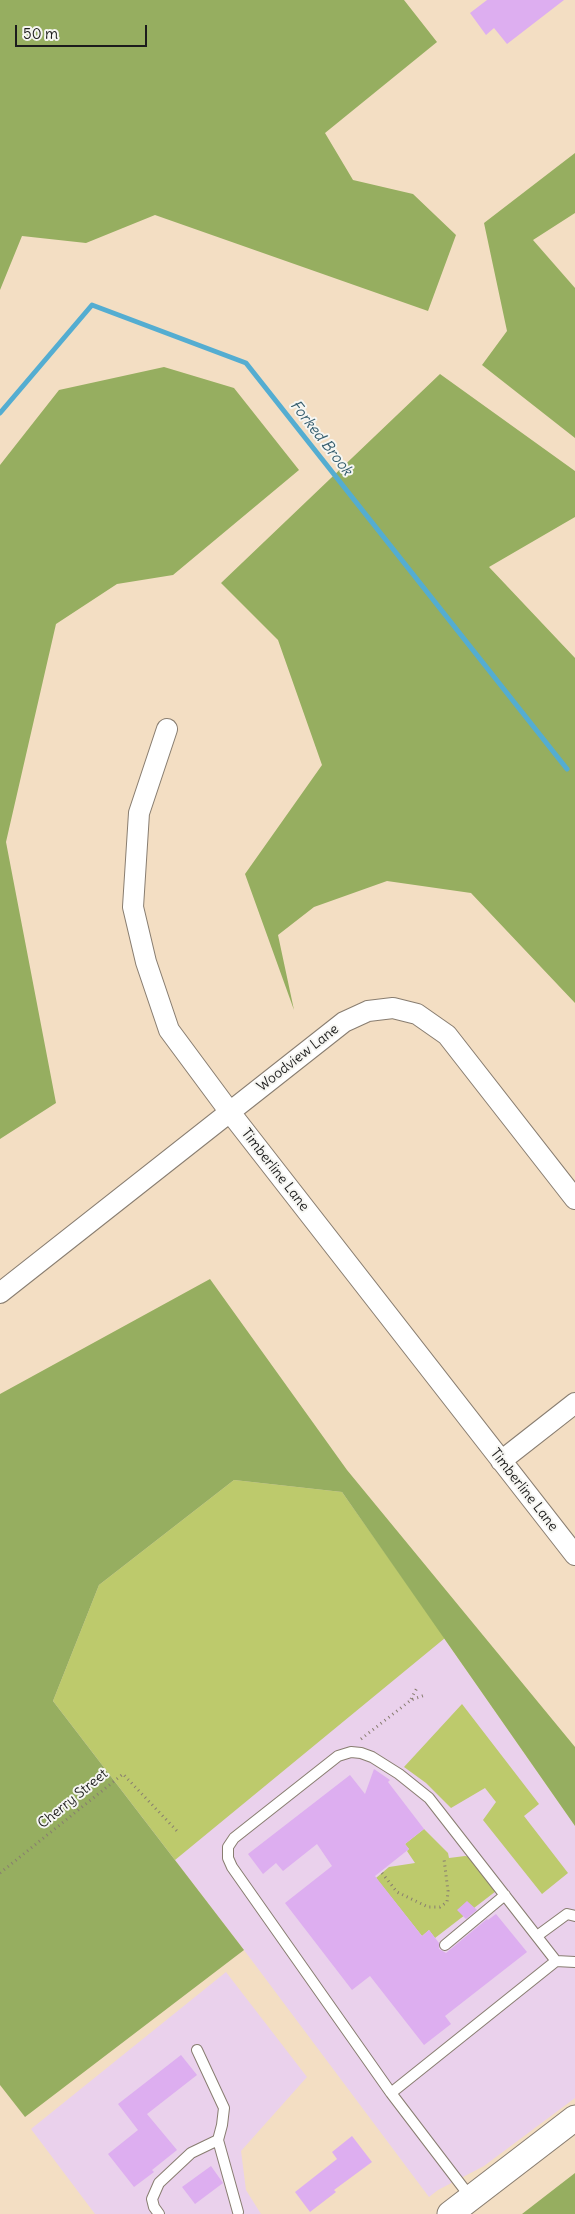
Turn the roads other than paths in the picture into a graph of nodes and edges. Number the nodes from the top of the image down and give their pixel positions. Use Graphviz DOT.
graph roads {
  1 [pos="167,729"];
  2 [pos="229,1111"];
  3 [pos="575,1199"];
  4 [pos="0,1293"];
  5 [pos="575,1404"];
  6 [pos="501,1461"];
  7 [pos="575,1555"];
  8 [pos="505,1895"];
  9 [pos="575,1916"];
  10 [pos="537,1936"];
  11 [pos="445,1945"];
  12 [pos="556,1961"];
  13 [pos="575,1962"];
  14 [pos="197,2050"];
  15 [pos="391,2092"];
  16 [pos="575,2118"];
  17 [pos="218,2140"];
  18 [pos="470,2198"];
  19 [pos="159,2214"];
  20 [pos="237,2214"];
  21 [pos="450,2214"];
  1 -- 2 [label="street, Timberline Lane"];
  2 -- 3 [label="street, Woodview Lane"];
  2 -- 4 [label="street, Woodview Lane"];
  2 -- 6 [label="street, Timberline Lane"];
  5 -- 6 [label="street"];
  6 -- 7 [label="street, Timberline Lane"];
  8 -- 10 [label="lane"];
  8 -- 11 [label="lane"];
  8 -- 15 [label="lane"];
  9 -- 10 [label="lane"];
  10 -- 12 [label="lane"];
  12 -- 13 [label="lane"];
  12 -- 15 [label="lane"];
  14 -- 17 [label="lane"];
  15 -- 18 [label="lane"];
  16 -- 18 [label="street"];
  17 -- 19 [label="lane"];
  17 -- 20 [label="lane"];
  18 -- 21 [label="street"];
}
